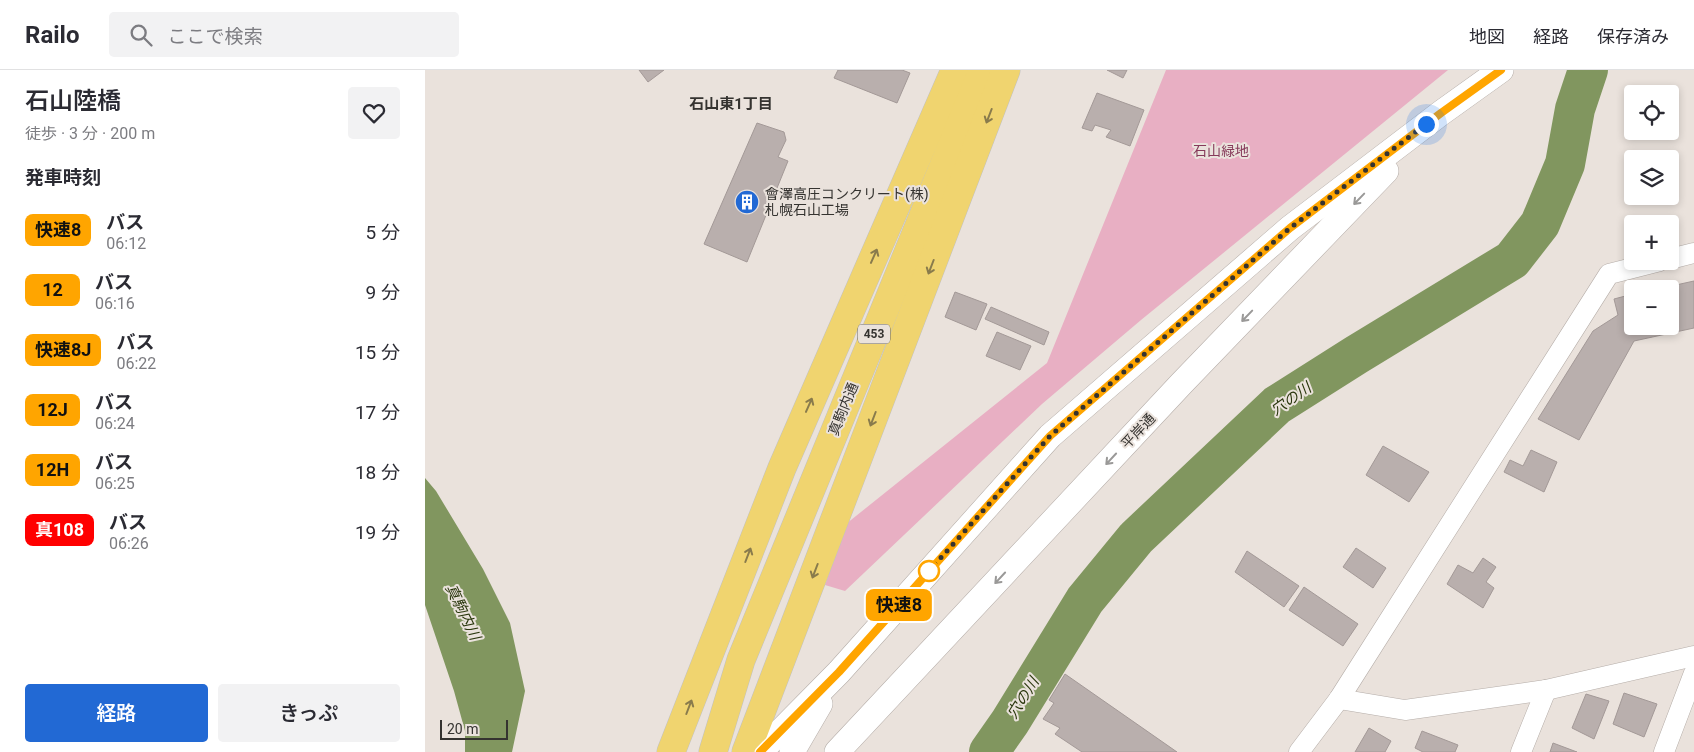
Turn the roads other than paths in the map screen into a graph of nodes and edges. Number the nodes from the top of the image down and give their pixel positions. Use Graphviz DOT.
graph roads {
  1 [pos="955,70"];
  2 [pos="983,70"];
  3 [pos="1006,70"];
  4 [pos="1501,70"];
  5 [pos="1441,113"];
  6 [pos="1694,253"];
  7 [pos="1679,257"];
  8 [pos="1625,270"];
  9 [pos="1694,656"];
  10 [pos="839,672"];
  11 [pos="1694,673"];
  12 [pos="1546,690"];
  13 [pos="1339,699"];
  14 [pos="671,752"];
  15 [pos="713,752"];
  16 [pos="746,752"];
  17 [pos="760,752"];
  18 [pos="792,752"];
  19 [pos="837,752"];
  20 [pos="1299,752"];
  21 [pos="1521,752"];
  22 [pos="1664,752"];
  14 -- 1 [label="highway, one-way"];
  2 -- 15 [label="highway, 真駒内通 / 453"];
  3 -- 16 [label="highway, one-way"];
  4 -- 5 [label="street, 平岸通"];
  5 -- 10 [label="street, 平岸通"];
  5 -- 19 [label="street, 平岸通, one-way"];
  6 -- 7 [label="street"];
  8 -- 13 [label="street"];
  9 -- 12 [label="street"];
  10 -- 17 [label="street, 平岸通"];
  10 -- 18 [label="street"];
  11 -- 22 [label="street"];
  12 -- 13 [label="street"];
  12 -- 21 [label="street"];
  13 -- 20 [label="street"];
}
